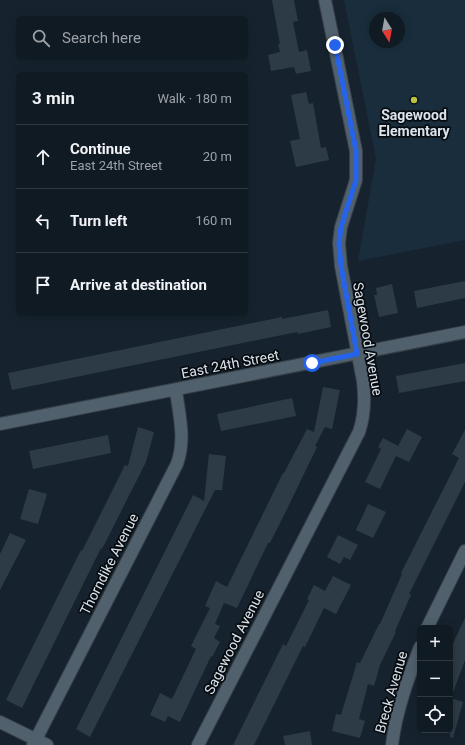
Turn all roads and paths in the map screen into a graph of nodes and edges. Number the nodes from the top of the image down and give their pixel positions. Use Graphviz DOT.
graph roads {
  1 [pos="325,0"];
  2 [pos="465,332"];
  3 [pos="357,354"];
  4 [pos="176,390"];
  5 [pos="0,424"];
  6 [pos="465,551"];
  7 [pos="428,625"];
  8 [pos="417,655"];
  9 [pos="0,722"];
  10 [pos="34,742"];
  11 [pos="47,745"];
  12 [pos="198,745"];
  13 [pos="392,745"];
  1 -- 3 [label="street, Sagewood Avenue"];
  2 -- 3 [label="street, East 24th Street"];
  3 -- 4 [label="street, East 24th Street"];
  3 -- 12 [label="street, Sagewood Avenue"];
  4 -- 5 [label="street, East 24th Street"];
  4 -- 10 [label="street, Thorndike Avenue"];
  6 -- 7 [label="street"];
  8 -- 13 [label="street, Breck Avenue"];
  9 -- 10 [label="street"];
  10 -- 11 [label="street"];
}
